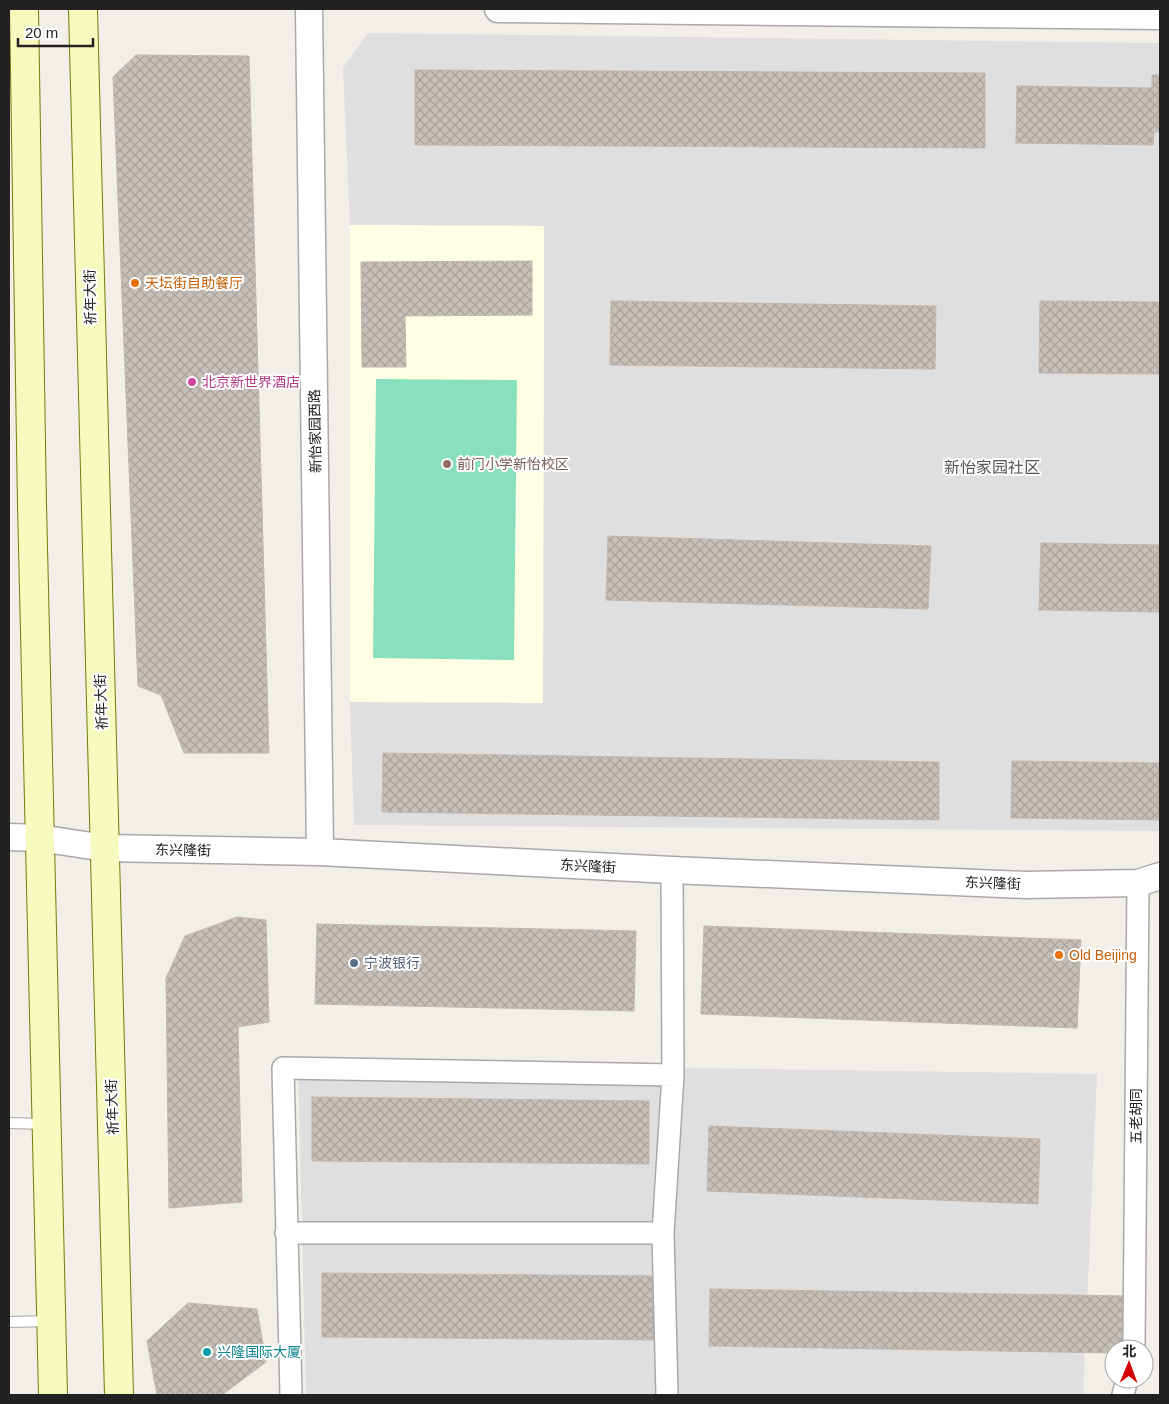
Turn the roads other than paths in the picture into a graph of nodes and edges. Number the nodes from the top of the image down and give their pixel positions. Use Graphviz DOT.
graph roads {
  1 [pos="24,9"];
  2 [pos="82,9"];
  3 [pos="309,9"];
  4 [pos="498,9"];
  5 [pos="794,10"];
  6 [pos="1160,16"];
  7 [pos="9,837"];
  8 [pos="39,838"];
  9 [pos="105,848"];
  10 [pos="320,852"];
  11 [pos="672,870"];
  12 [pos="1153,883"];
  13 [pos="673,1075"];
  14 [pos="9,1123"];
  15 [pos="46,1124"];
  16 [pos="286,1233"];
  17 [pos="663,1233"];
  18 [pos="51,1321"];
  19 [pos="9,1322"];
  20 [pos="1134,1339"];
  21 [pos="53,1395"];
  22 [pos="119,1395"];
  23 [pos="291,1395"];
  24 [pos="667,1395"];
  1 -- 8 [label="main road"];
  2 -- 9 [label="main road, 祈年大街"];
  3 -- 10 [label="street, 新怡家园西路"];
  4 -- 5 [label="street"];
  5 -- 6 [label="street"];
  7 -- 8 [label="street, 东兴隆街"];
  8 -- 9 [label="street, 东兴隆街"];
  8 -- 15 [label="main road"];
  9 -- 10 [label="street, 东兴隆街"];
  9 -- 22 [label="main road, 祈年大街"];
  10 -- 11 [label="street, 东兴隆街"];
  11 -- 12 [label="street, 东兴隆街"];
  11 -- 13 [label="street"];
  12 -- 20 [label="street, 五老胡同"];
  13 -- 16 [label="street"];
  13 -- 17 [label="street"];
  14 -- 15 [label="lane"];
  15 -- 18 [label="main road"];
  16 -- 17 [label="street"];
  16 -- 23 [label="street"];
  17 -- 24 [label="street"];
  18 -- 19 [label="lane"];
  18 -- 21 [label="main road"];
}
